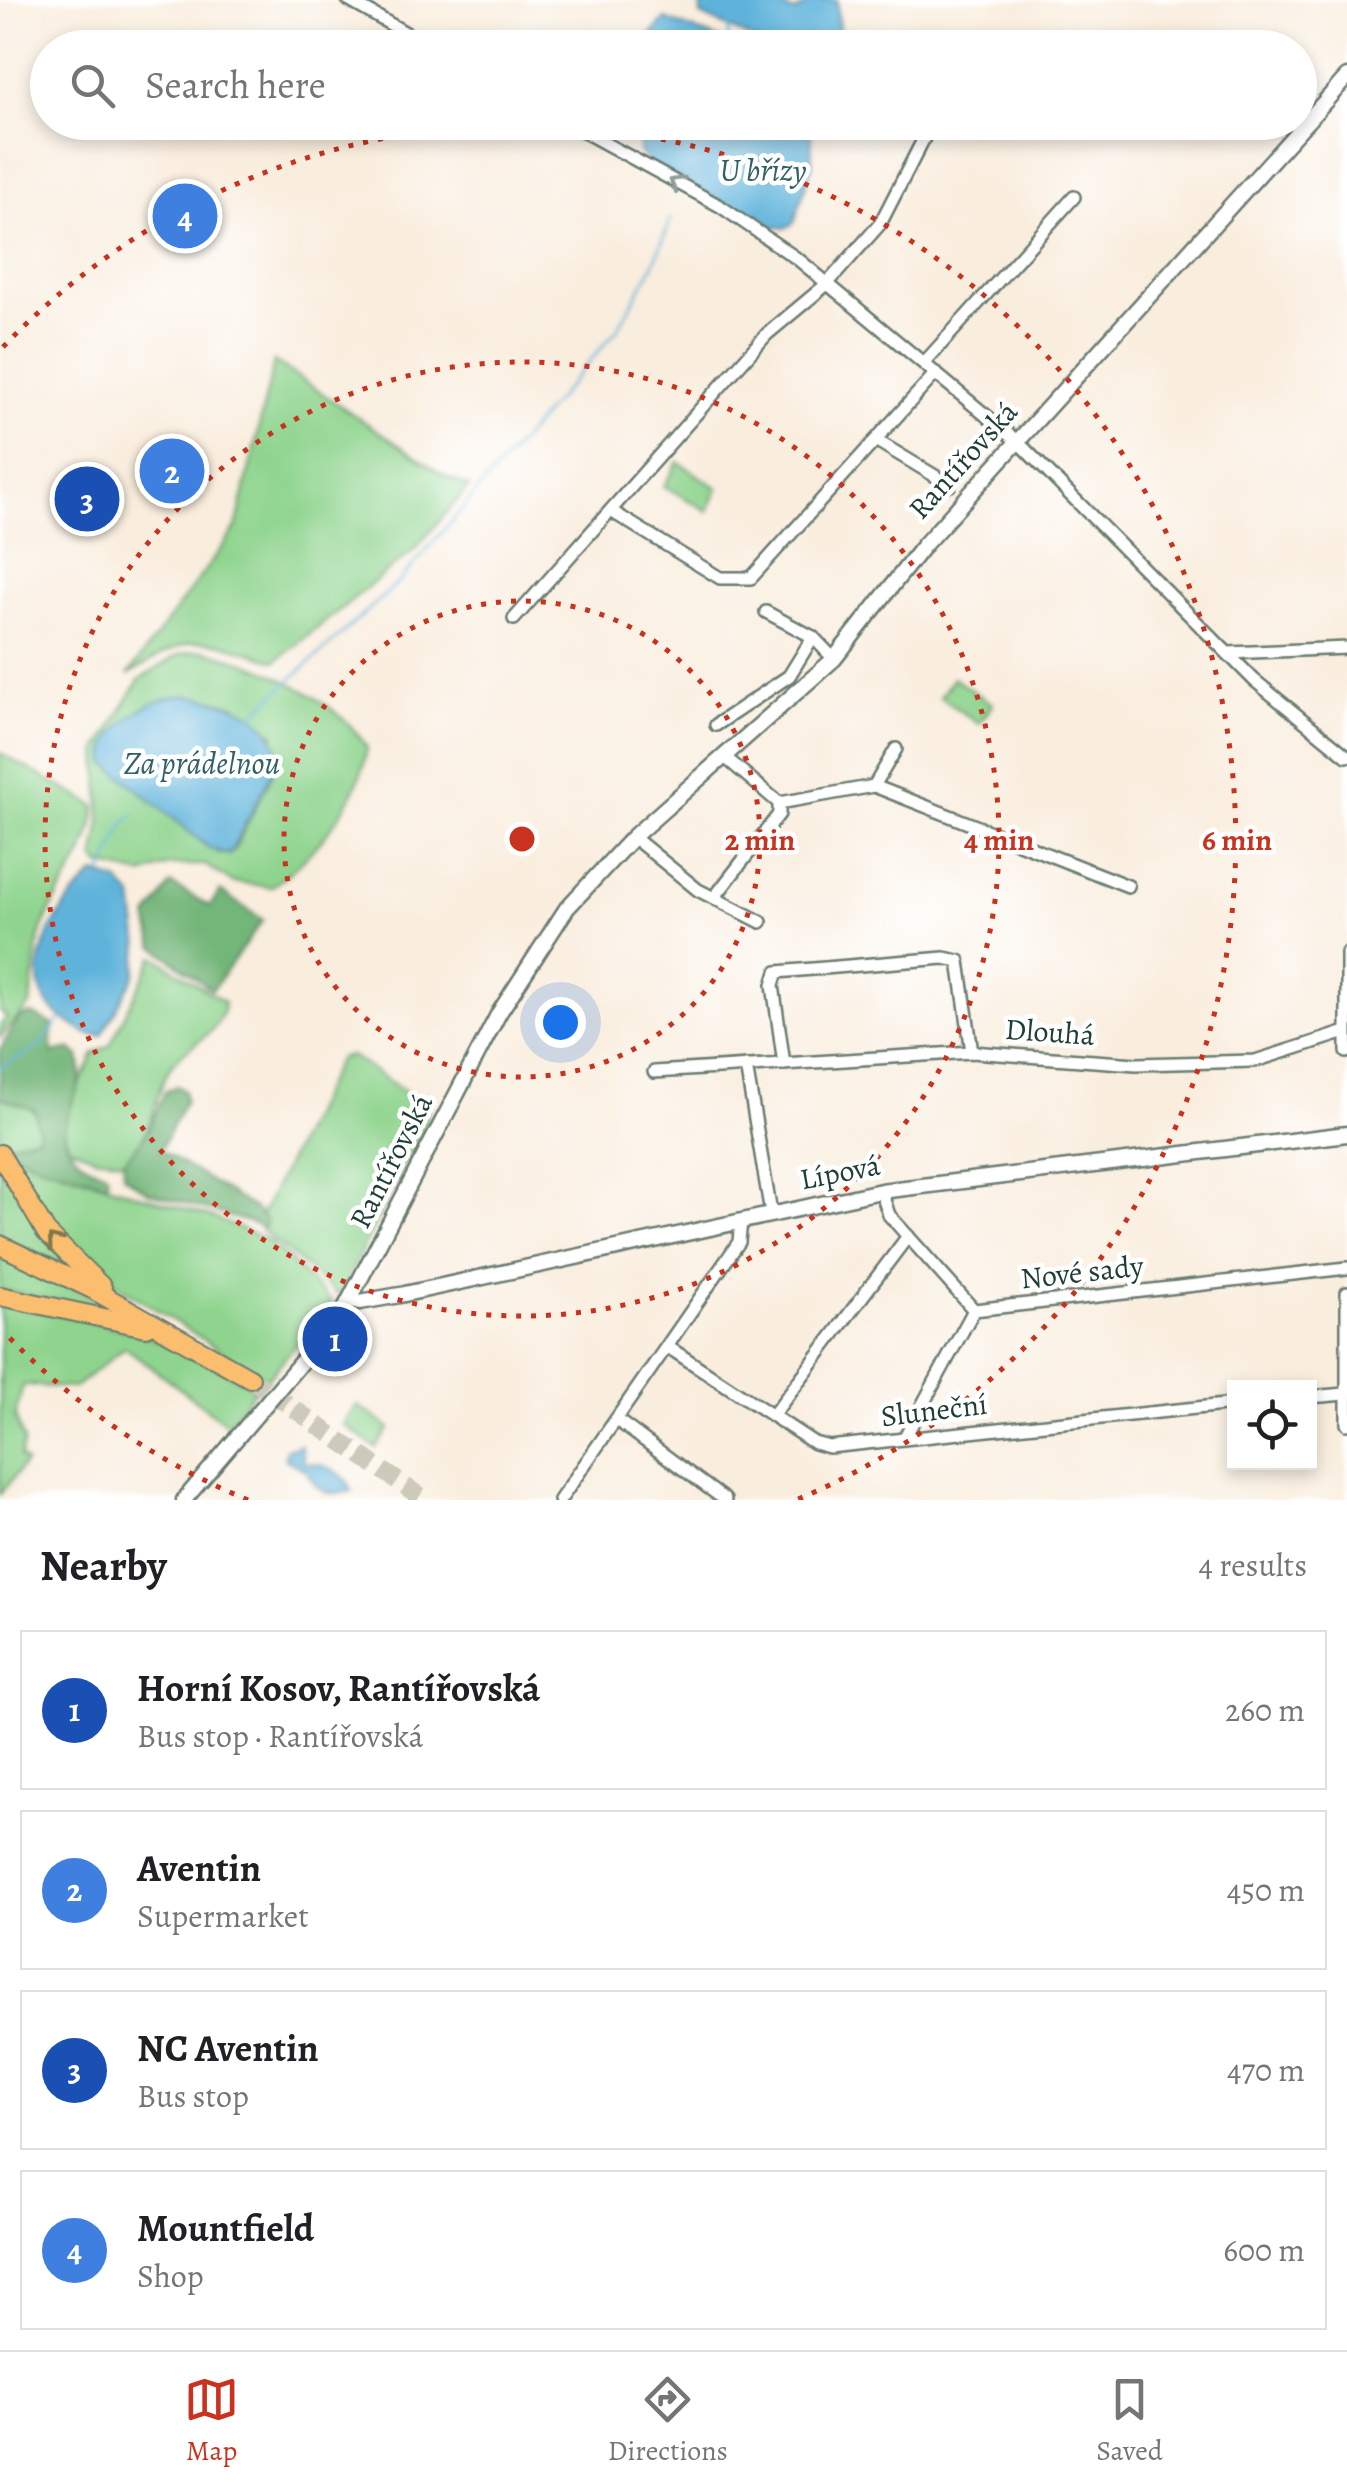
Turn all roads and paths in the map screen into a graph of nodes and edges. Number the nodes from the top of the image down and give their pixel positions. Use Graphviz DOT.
graph roads {
  1 [pos="348,0"];
  2 [pos="400,30"];
  3 [pos="1347,77"];
  4 [pos="1317,109"];
  5 [pos="598,140"];
  6 [pos="923,140"];
  7 [pos="1288,140"];
  8 [pos="1074,196"];
  9 [pos="826,284"];
  10 [pos="924,363"];
  11 [pos="936,373"];
  12 [pos="877,440"];
  13 [pos="1018,442"];
  14 [pos="950,485"];
  15 [pos="612,512"];
  16 [pos="766,612"];
  17 [pos="514,618"];
  18 [pos="813,637"];
  19 [pos="1347,648"];
  20 [pos="1228,653"];
  21 [pos="834,659"];
  22 [pos="716,724"];
  23 [pos="896,748"];
  24 [pos="1347,756"];
  25 [pos="726,758"];
  26 [pos="874,786"];
  27 [pos="779,804"];
  28 [pos="633,838"];
  29 [pos="1128,886"];
  30 [pos="714,898"];
  31 [pos="761,922"];
  32 [pos="1347,953"];
  33 [pos="1347,1014"];
  34 [pos="1346,1032"];
  35 [pos="972,1052"];
  36 [pos="1347,1052"];
  37 [pos="784,1064"];
  38 [pos="746,1066"];
  39 [pos="654,1072"];
  40 [pos="1347,1134"];
  41 [pos="0,1154"];
  42 [pos="881,1191"];
  43 [pos="771,1214"];
  44 [pos="741,1220"];
  45 [pos="908,1236"];
  46 [pos="0,1245"];
  47 [pos="1347,1268"];
  48 [pos="1347,1292"];
  49 [pos="0,1296"];
  50 [pos="350,1300"];
  51 [pos="125,1306"];
  52 [pos="974,1310"];
  53 [pos="668,1346"];
  54 [pos="206,1351"];
  55 [pos="250,1378"];
  56 [pos="1345,1394"];
  57 [pos="1317,1396"];
  58 [pos="1227,1405"];
  59 [pos="773,1416"];
  60 [pos="618,1420"];
  61 [pos="1347,1424"];
  62 [pos="905,1437"];
  63 [pos="184,1500"];
  64 [pos="560,1500"];
  65 [pos="725,1500"];
  1 -- 2 [label="street"];
  3 -- 4 [label="street, Rantířovská"];
  9 -- 5 [label="street, one-way"];
  6 -- 9 [label="street"];
  7 -- 13 [label="street, Rantířovská"];
  8 -- 10 [label="street"];
  9 -- 10 [label="street"];
  9 -- 15 [label="street"];
  10 -- 11 [label="street"];
  11 -- 12 [label="street"];
  11 -- 13 [label="street"];
  12 -- 14 [label="street"];
  12 -- 15 [label="street"];
  13 -- 20 [label="street"];
  13 -- 21 [label="street, Rantířovská"];
  15 -- 17 [label="street"];
  16 -- 18 [label="street"];
  18 -- 21 [label="street"];
  18 -- 22 [label="street"];
  19 -- 20 [label="street"];
  20 -- 24 [label="street"];
  21 -- 25 [label="street, Rantířovská"];
  23 -- 26 [label="street"];
  25 -- 27 [label="street"];
  25 -- 28 [label="street, Rantířovská"];
  26 -- 27 [label="street"];
  26 -- 29 [label="street"];
  27 -- 30 [label="street"];
  28 -- 30 [label="street"];
  28 -- 50 [label="street, Rantířovská"];
  30 -- 31 [label="street"];
  32 -- 33 [label="street"];
  33 -- 34 [label="street"];
  34 -- 35 [label="street, Dlouhá"];
  34 -- 36 [label="street"];
  35 -- 37 [label="street, Dlouhá"];
  35 -- 37 [label="street"];
  37 -- 38 [label="street, Dlouhá"];
  38 -- 39 [label="street, Dlouhá"];
  38 -- 43 [label="street"];
  40 -- 42 [label="street, Lípová"];
  51 -- 41 [label="main road, one-way"];
  42 -- 43 [label="street, Lípová"];
  42 -- 45 [label="street"];
  43 -- 44 [label="street, Lípová"];
  44 -- 50 [label="street, Lípová"];
  44 -- 53 [label="street"];
  45 -- 52 [label="street"];
  45 -- 59 [label="street"];
  46 -- 51 [label="main road"];
  47 -- 52 [label="street, Nové sady"];
  48 -- 56 [label="street"];
  49 -- 54 [label="main road"];
  50 -- 63 [label="street, Rantířovská"];
  51 -- 54 [label="main road"];
  52 -- 62 [label="street"];
  53 -- 59 [label="street, Sluneční"];
  53 -- 60 [label="street"];
  54 -- 55 [label="main road"];
  56 -- 57 [label="street"];
  56 -- 61 [label="street"];
  58 -- 62 [label="street, Sluneční"];
  59 -- 62 [label="street, Sluneční"];
  60 -- 64 [label="street"];
  60 -- 65 [label="street"];
}
